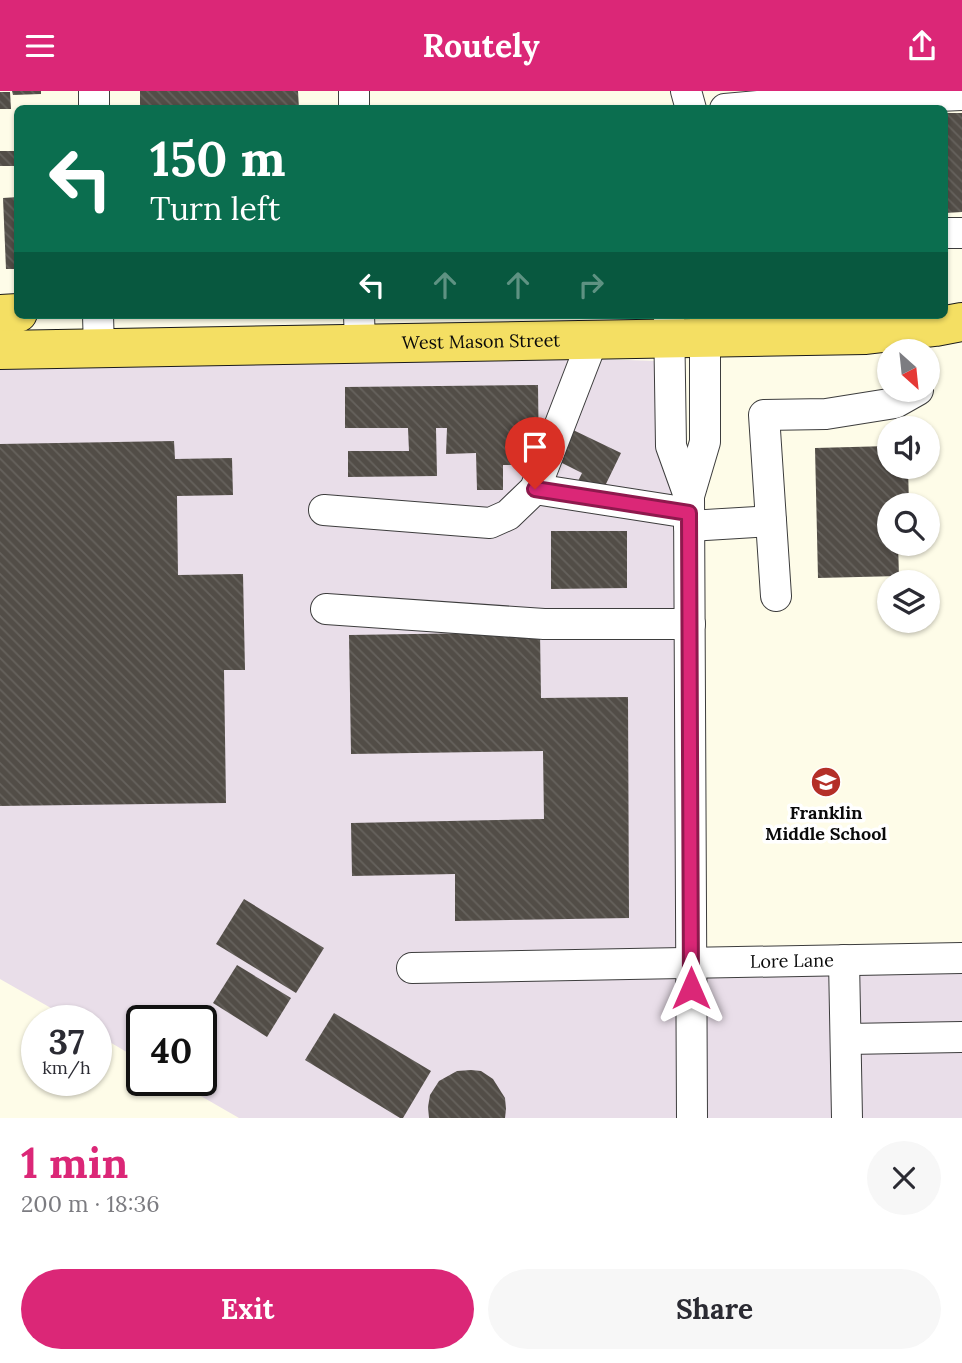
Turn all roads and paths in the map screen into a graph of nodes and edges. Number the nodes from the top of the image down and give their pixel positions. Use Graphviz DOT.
graph roads {
  1 [pos="962,95"];
  2 [pos="803,105"];
  3 [pos="962,313"];
  4 [pos="962,322"];
  5 [pos="687,326"];
  6 [pos="360,329"];
  7 [pos="928,330"];
  8 [pos="99,332"];
  9 [pos="593,339"];
  10 [pos="0,349"];
  11 [pos="895,403"];
  12 [pos="535,489"];
  13 [pos="324,510"];
  14 [pos="689,512"];
  15 [pos="771,521"];
  16 [pos="776,596"];
  17 [pos="326,609"];
  18 [pos="690,624"];
  19 [pos="962,958"];
  20 [pos="844,960"];
  21 [pos="691,963"];
  22 [pos="412,968"];
  23 [pos="962,1037"];
  24 [pos="846,1039"];
  25 [pos="692,1118"];
  26 [pos="847,1118"];
  1 -- 2 [label="street"];
  3 -- 7 [label="main road, West Mason Street"];
  4 -- 7 [label="main road, West Mason Street"];
  5 -- 7 [label="main road, West Mason Street"];
  5 -- 9 [label="main road, West Mason Street"];
  5 -- 14 [label="street"];
  6 -- 8 [label="main road, West Mason Street"];
  6 -- 9 [label="main road, West Mason Street"];
  8 -- 10 [label="main road, West Mason Street"];
  9 -- 12 [label="street"];
  11 -- 15 [label="street"];
  12 -- 13 [label="street"];
  12 -- 14 [label="street"];
  14 -- 15 [label="street"];
  14 -- 18 [label="street"];
  15 -- 16 [label="street"];
  17 -- 18 [label="street"];
  18 -- 21 [label="street"];
  19 -- 20 [label="street, Lore Lane"];
  20 -- 21 [label="street, Lore Lane"];
  20 -- 24 [label="street"];
  21 -- 22 [label="street, Lore Lane"];
  21 -- 25 [label="street"];
  23 -- 24 [label="street"];
  24 -- 26 [label="street"];
}
